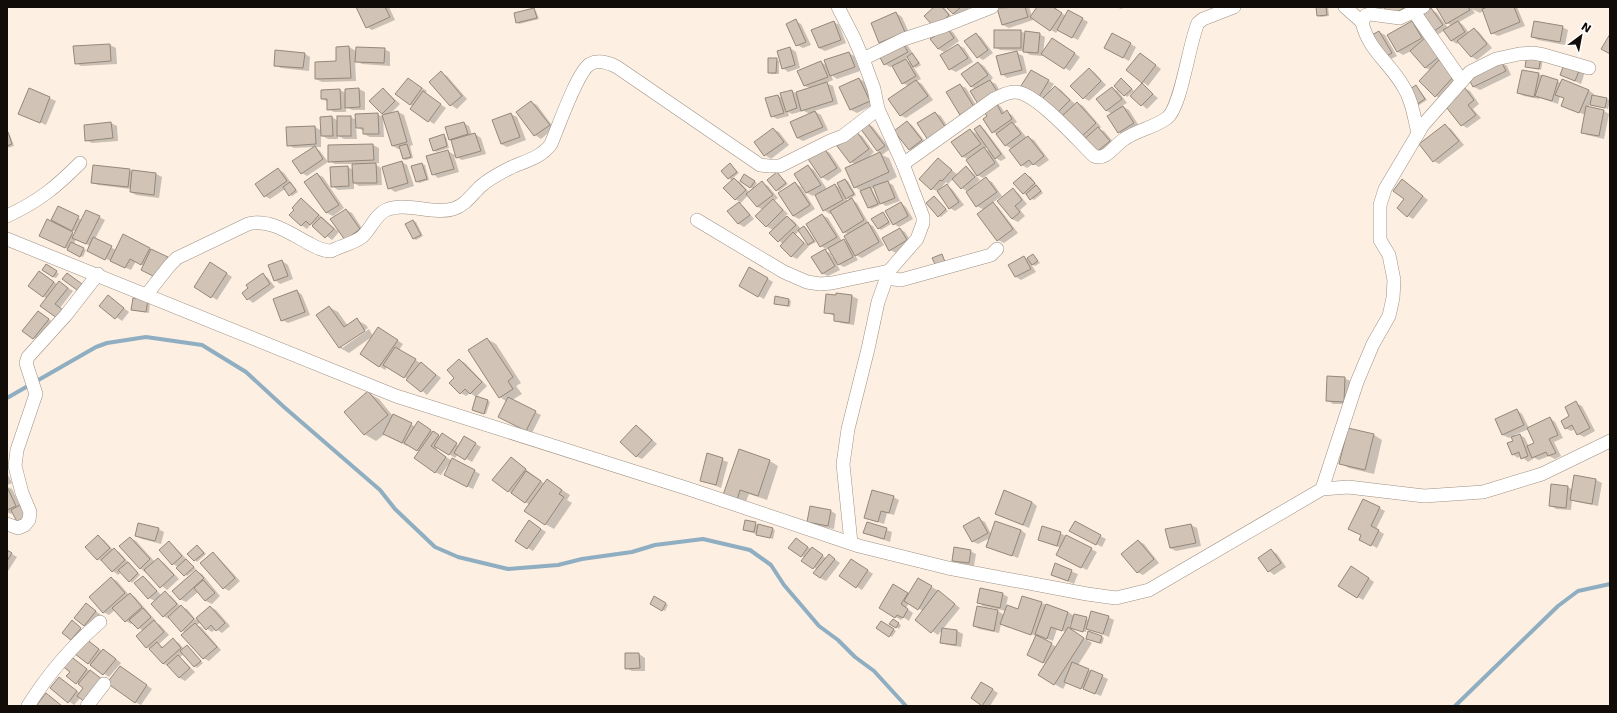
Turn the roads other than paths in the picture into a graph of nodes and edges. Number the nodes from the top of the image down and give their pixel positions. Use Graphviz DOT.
graph roads {
  1 [pos="838,7"];
  2 [pos="992,7"];
  3 [pos="1234,7"];
  4 [pos="1344,7"];
  5 [pos="1419,10"];
  6 [pos="1362,22"];
  7 [pos="863,59"];
  8 [pos="1589,68"];
  9 [pos="1462,81"];
  10 [pos="878,109"];
  11 [pos="1418,133"];
  12 [pos="80,164"];
  13 [pos="903,164"];
  14 [pos="7,216"];
  15 [pos="697,220"];
  16 [pos="7,239"];
  17 [pos="997,249"];
  18 [pos="98,274"];
  19 [pos="887,275"];
  20 [pos="147,294"];
  21 [pos="1610,441"];
  22 [pos="1322,489"];
  23 [pos="7,524"];
  24 [pos="851,543"];
  25 [pos="100,622"];
  26 [pos="104,684"];
  27 [pos="28,706"];
  28 [pos="87,706"];
  1 -- 7 [label="street"];
  2 -- 7 [label="street"];
  3 -- 13 [label="street"];
  4 -- 6 [label="street"];
  5 -- 6 [label="street"];
  5 -- 9 [label="street"];
  6 -- 11 [label="street"];
  7 -- 10 [label="street"];
  8 -- 9 [label="street"];
  9 -- 11 [label="street"];
  10 -- 13 [label="street"];
  10 -- 20 [label="street"];
  11 -- 22 [label="street"];
  12 -- 14 [label="street"];
  13 -- 19 [label="street"];
  15 -- 19 [label="street"];
  16 -- 18 [label="street"];
  17 -- 19 [label="street"];
  18 -- 20 [label="street"];
  18 -- 23 [label="street"];
  19 -- 24 [label="street"];
  20 -- 24 [label="street"];
  21 -- 22 [label="street"];
  22 -- 24 [label="street"];
  25 -- 27 [label="street"];
  26 -- 28 [label="street"];
}
